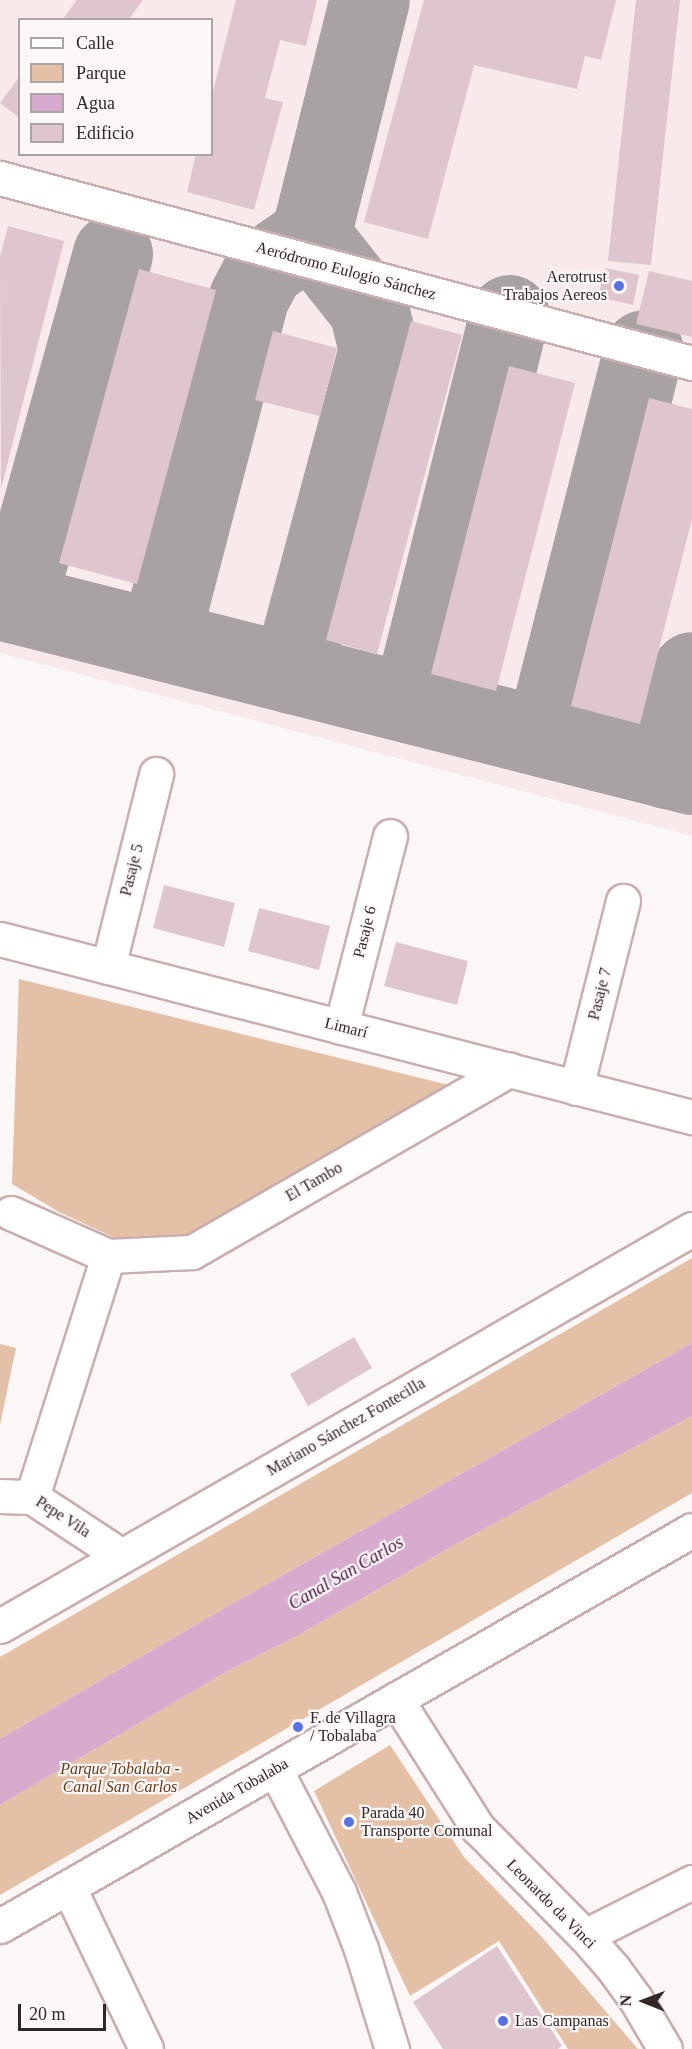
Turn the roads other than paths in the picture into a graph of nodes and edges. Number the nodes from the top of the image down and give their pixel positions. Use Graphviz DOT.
graph roads {
  1 [pos="0,178"];
  2 [pos="692,363"];
  3 [pos="156,774"];
  4 [pos="390,836"];
  5 [pos="623,901"];
  6 [pos="0,939"];
  7 [pos="108,967"];
  8 [pos="341,1027"];
  9 [pos="509,1070"];
  10 [pos="576,1088"];
  11 [pos="692,1118"];
  12 [pos="11,1213"];
  13 [pos="692,1229"];
  14 [pos="108,1256"];
  15 [pos="0,1496"];
  16 [pos="32,1497"];
  17 [pos="692,1530"];
  18 [pos="120,1555"];
  19 [pos="0,1626"];
  20 [pos="396,1699"];
  21 [pos="275,1769"];
  22 [pos="692,1882"];
  23 [pos="69,1888"];
  24 [pos="0,1926"];
  25 [pos="585,1936"];
  26 [pos="146,2049"];
  27 [pos="392,2049"];
  28 [pos="665,2049"];
  1 -- 2 [label="street, Aeródromo Eulogio Sánchez"];
  3 -- 7 [label="street, Pasaje 5"];
  4 -- 8 [label="street, Pasaje 6"];
  5 -- 10 [label="street, Pasaje 7"];
  6 -- 7 [label="street, Limarí"];
  7 -- 8 [label="street, Limarí"];
  8 -- 9 [label="street, Limarí"];
  9 -- 10 [label="street, Limarí"];
  9 -- 14 [label="street, El Tambo"];
  10 -- 11 [label="street, Limarí"];
  12 -- 14 [label="street, El Tambo"];
  13 -- 18 [label="street, Mariano Sánchez Fontecilla"];
  14 -- 16 [label="street"];
  15 -- 16 [label="street, Pepe Vila"];
  16 -- 18 [label="street, Pepe Vila"];
  17 -- 20 [label="street, Avenida Tobalaba"];
  18 -- 19 [label="street, Mariano Sánchez Fontecilla"];
  20 -- 21 [label="street, Avenida Tobalaba"];
  20 -- 25 [label="street, Leonardo da Vinci"];
  21 -- 23 [label="street, Avenida Tobalaba"];
  21 -- 27 [label="street"];
  22 -- 25 [label="street"];
  23 -- 24 [label="street, Avenida Tobalaba"];
  23 -- 26 [label="street"];
  25 -- 28 [label="street, Leonardo da Vinci"];
}
